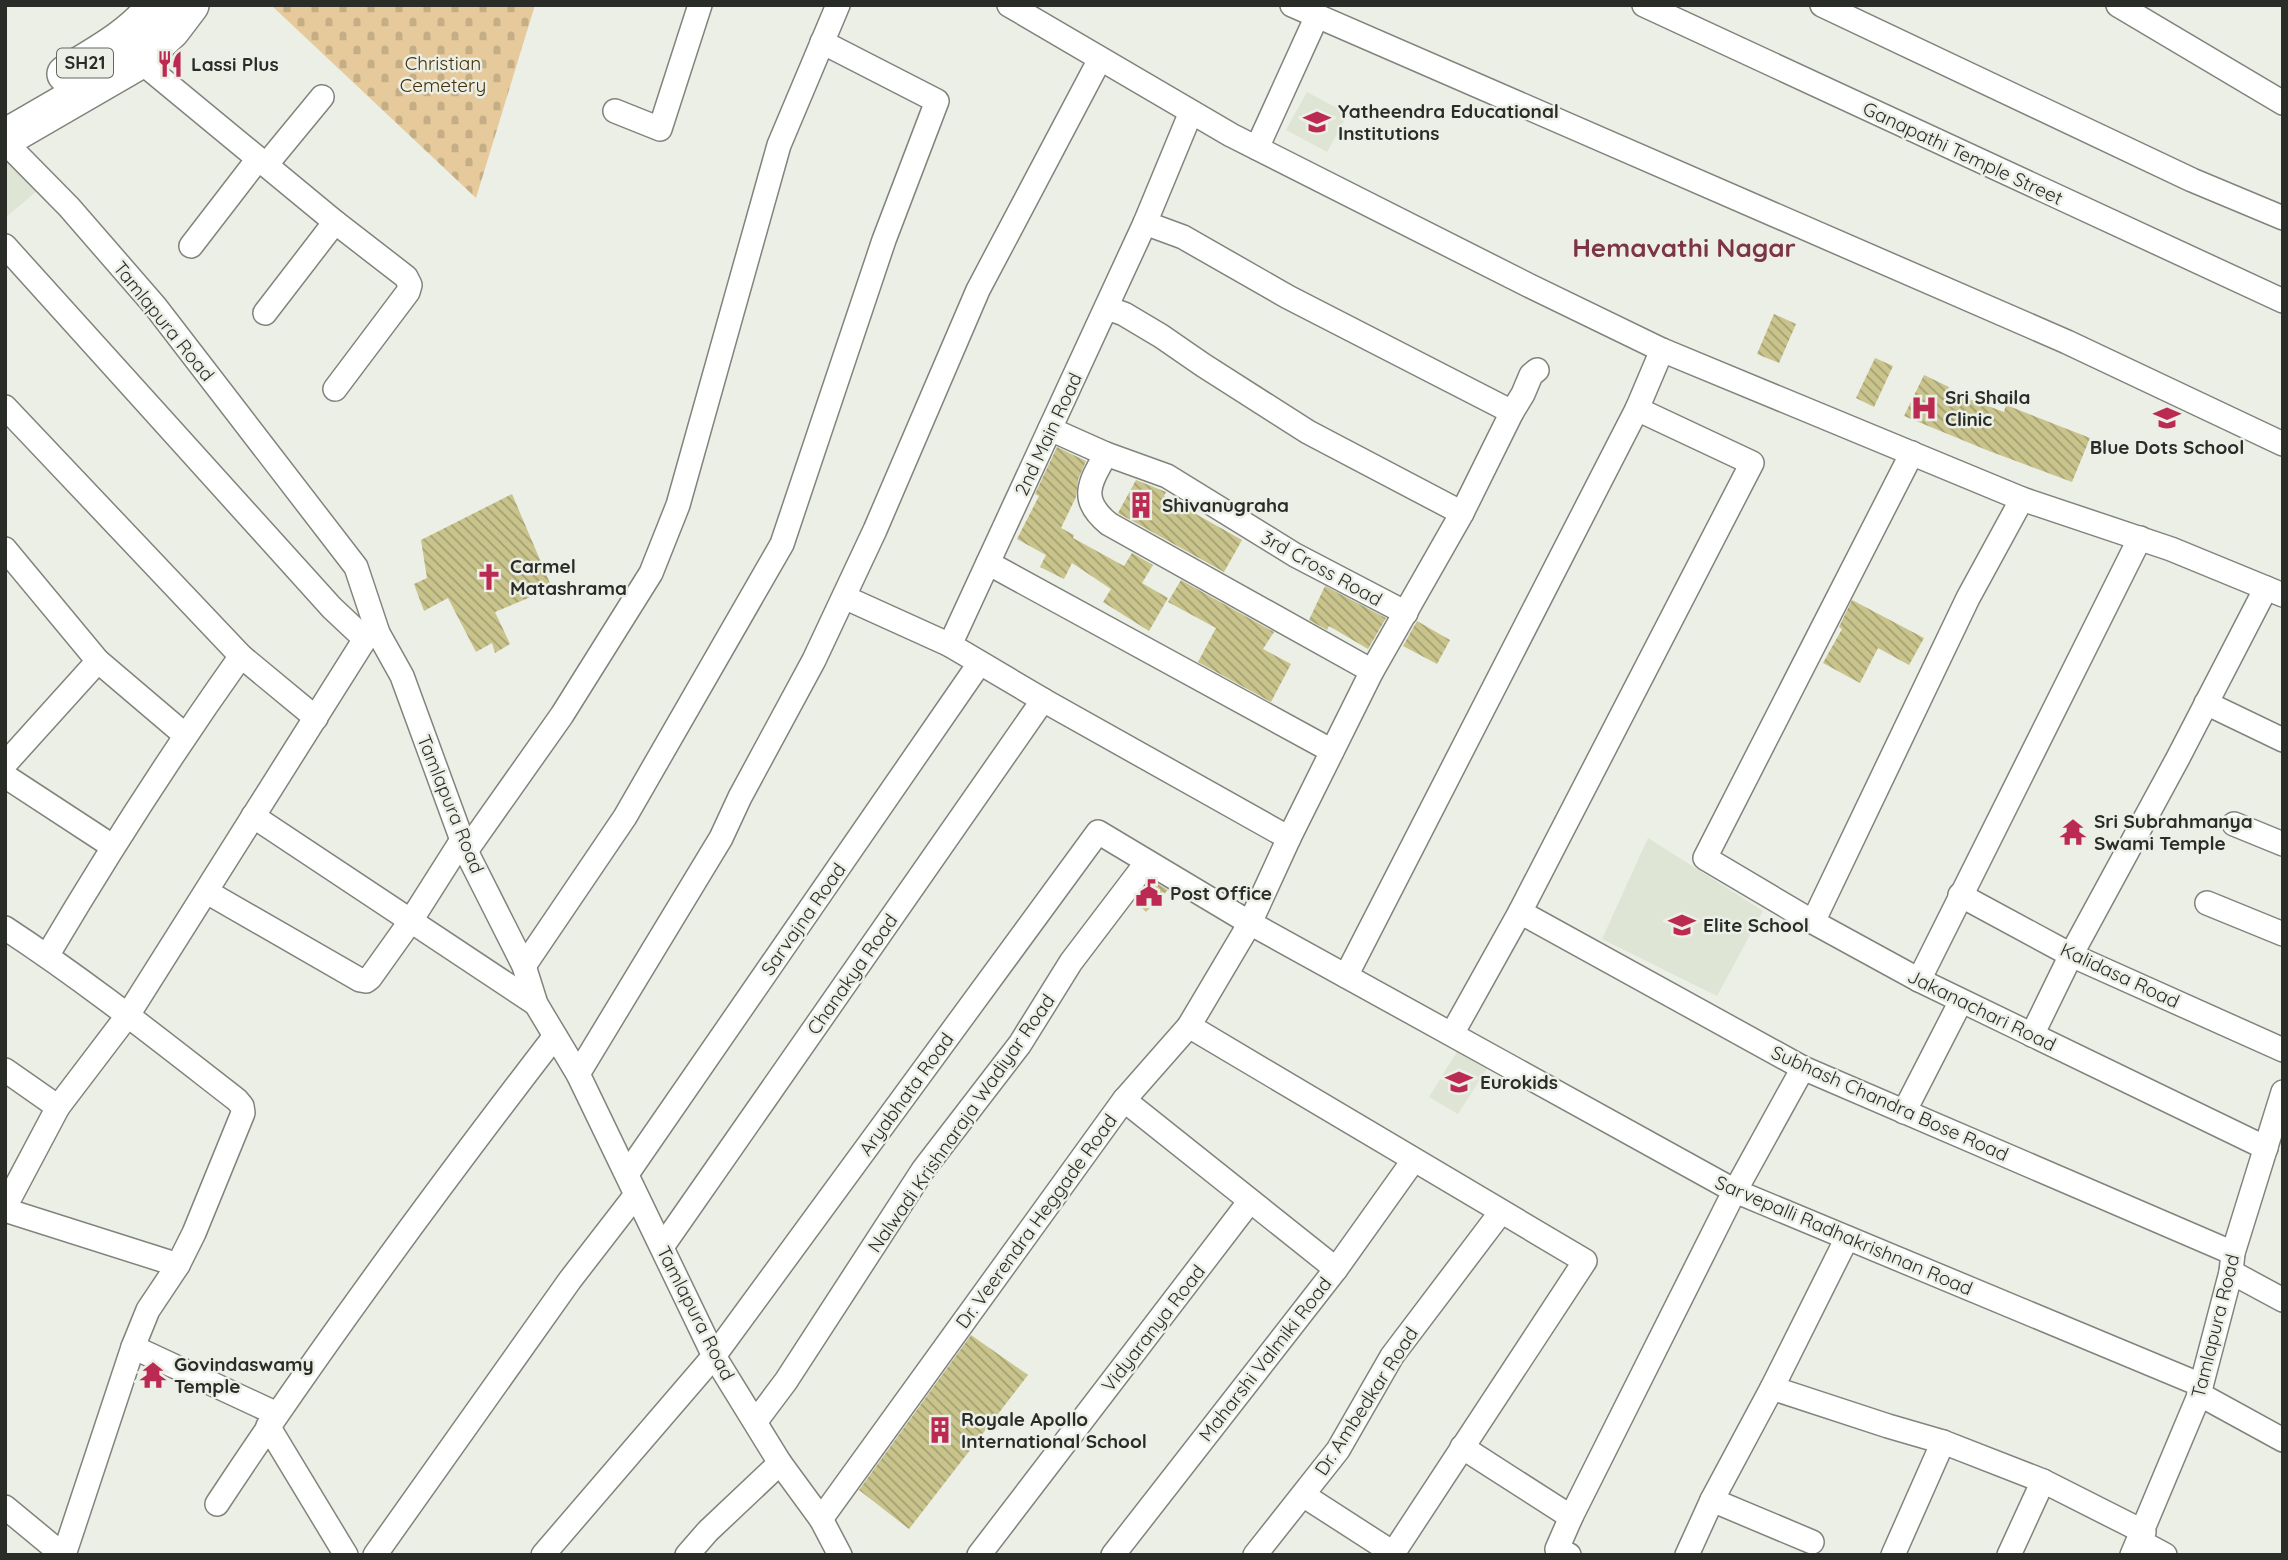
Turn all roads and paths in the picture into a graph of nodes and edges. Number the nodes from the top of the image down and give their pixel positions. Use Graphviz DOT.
graph roads {
  1 [pos="157,5"];
  2 [pos="190,5"];
  3 [pos="700,5"];
  4 [pos="838,5"];
  5 [pos="1009,5"];
  6 [pos="1292,5"];
  7 [pos="1644,5"];
  8 [pos="1822,5"];
  9 [pos="2119,5"];
  10 [pos="1326,14"];
  11 [pos="822,42"];
  12 [pos="129,51"];
  13 [pos="1100,59"];
  14 [pos="322,97"];
  15 [pos="2283,103"];
  16 [pos="5,111"];
  17 [pos="615,111"];
  18 [pos="1191,112"];
  19 [pos="5,140"];
  20 [pos="1257,148"];
  21 [pos="262,162"];
  22 [pos="2283,218"];
  23 [pos="335,222"];
  24 [pos="1145,223"];
  25 [pos="5,246"];
  26 [pos="191,246"];
  27 [pos="2283,301"];
  28 [pos="1107,308"];
  29 [pos="265,313"];
  30 [pos="1662,350"];
  31 [pos="1537,370"];
  32 [pos="335,389"];
  33 [pos="5,407"];
  34 [pos="1637,409"];
  35 [pos="1512,412"];
  36 [pos="1050,429"];
  37 [pos="2283,444"];
  38 [pos="1912,453"];
  39 [pos="1106,454"];
  40 [pos="2022,499"];
  41 [pos="1462,513"];
  42 [pos="2140,538"];
  43 [pos="5,550"];
  44 [pos="988,563"];
  45 [pos="2274,592"];
  46 [pos="844,597"];
  47 [pos="1406,613"];
  48 [pos="371,636"];
  49 [pos="950,645"];
  50 [pos="241,656"];
  51 [pos="98,661"];
  52 [pos="979,664"];
  53 [pos="1372,671"];
  54 [pos="1042,701"];
  55 [pos="2206,703"];
  56 [pos="316,719"];
  57 [pos="185,735"];
  58 [pos="2283,740"];
  59 [pos="1332,751"];
  60 [pos="5,764"];
  61 [pos="5,776"];
  62 [pos="253,816"];
  63 [pos="2234,824"];
  64 [pos="1098,832"];
  65 [pos="1289,838"];
  66 [pos="2283,844"];
  67 [pos="112,846"];
  68 [pos="464,846"];
  69 [pos="1147,862"];
  70 [pos="207,892"];
  71 [pos="1960,895"];
  72 [pos="2207,903"];
  73 [pos="1520,912"];
  74 [pos="411,922"];
  75 [pos="1813,922"];
  76 [pos="1250,923"];
  77 [pos="5,928"];
  78 [pos="2283,934"];
  79 [pos="2071,955"];
  80 [pos="47,956"];
  81 [pos="524,966"];
  82 [pos="1346,976"];
  83 [pos="1919,980"];
  84 [pos="1961,1001"];
  85 [pos="536,1003"];
  86 [pos="128,1015"];
  87 [pos="1189,1026"];
  88 [pos="1452,1034"];
  89 [pos="2032,1035"];
  90 [pos="555,1036"];
  91 [pos="2283,1050"];
  92 [pos="1803,1068"];
  93 [pos="5,1070"];
  94 [pos="578,1074"];
  95 [pos="2283,1092"];
  96 [pos="1124,1100"];
  97 [pos="58,1107"];
  98 [pos="1904,1112"];
  99 [pos="2266,1148"];
  100 [pos="1413,1161"];
  101 [pos="627,1174"];
  102 [pos="1735,1191"];
  103 [pos="635,1196"];
  104 [pos="1250,1201"];
  105 [pos="5,1208"];
  106 [pos="1501,1212"];
  107 [pos="1847,1238"];
  108 [pos="662,1247"];
  109 [pos="2232,1262"];
  110 [pos="178,1265"];
  111 [pos="1336,1269"];
  112 [pos="2283,1300"];
  113 [pos="133,1347"];
  114 [pos="715,1356"];
  115 [pos="1772,1388"];
  116 [pos="2200,1389"];
  117 [pos="273,1420"];
  118 [pos="756,1421"];
  119 [pos="2283,1440"];
  120 [pos="1943,1442"];
  121 [pos="1462,1447"];
  122 [pos="780,1463"];
  123 [pos="2043,1481"];
  124 [pos="1303,1494"];
  125 [pos="1712,1500"];
  126 [pos="218,1504"];
  127 [pos="5,1507"];
  128 [pos="1571,1517"];
  129 [pos="821,1519"];
  130 [pos="1812,1542"];
  131 [pos="2138,1542"];
  132 [pos="1563,1552"];
  133 [pos="1392,1554"];
  134 [pos="64,1555"];
  135 [pos="346,1555"];
  136 [pos="375,1555"];
  137 [pos="543,1555"];
  138 [pos="687,1555"];
  139 [pos="840,1555"];
  140 [pos="979,1555"];
  141 [pos="1113,1555"];
  142 [pos="1255,1555"];
  143 [pos="1686,1555"];
  144 [pos="1893,1555"];
  145 [pos="2009,1555"];
  146 [pos="2165,1555"];
  1 -- 12 [label="main road, SH21"];
  2 -- 12 [label="main road"];
  3 -- 17 [label="street"];
  4 -- 11 [label="street"];
  5 -- 13 [label="street"];
  6 -- 10 [label="street"];
  7 -- 27 [label="street, Ganapathi Temple Street"];
  8 -- 22 [label="street"];
  9 -- 15 [label="street"];
  10 -- 20 [label="street"];
  10 -- 37 [label="street"];
  11 -- 68 [label="street"];
  11 -- 81 [label="street"];
  12 -- 16 [label="main road, SH21"];
  12 -- 19 [label="main road"];
  12 -- 21 [label="street"];
  13 -- 18 [label="street"];
  13 -- 46 [label="street"];
  14 -- 21 [label="street"];
  18 -- 20 [label="street"];
  18 -- 24 [label="street, 2nd Main Road"];
  19 -- 48 [label="street, Tamlapura Road"];
  20 -- 30 [label="street"];
  21 -- 23 [label="street"];
  21 -- 26 [label="street"];
  23 -- 29 [label="street"];
  23 -- 32 [label="street"];
  24 -- 28 [label="street, 2nd Main Road"];
  24 -- 35 [label="street"];
  25 -- 48 [label="street"];
  28 -- 36 [label="street, 2nd Main Road"];
  28 -- 41 [label="street"];
  30 -- 34 [label="street"];
  30 -- 38 [label="street"];
  31 -- 35 [label="street, Dr. Veerendra Heggade Road"];
  33 -- 50 [label="street"];
  34 -- 73 [label="street"];
  34 -- 82 [label="street"];
  35 -- 41 [label="street, Dr. Veerendra Heggade Road"];
  36 -- 39 [label="street, 3rd Cross Road"];
  36 -- 44 [label="street, 2nd Main Road"];
  38 -- 40 [label="street"];
  38 -- 75 [label="street, Jakanachari Road"];
  39 -- 47 [label="street, 3rd Cross Road"];
  39 -- 53 [label="street"];
  40 -- 42 [label="street"];
  40 -- 75 [label="street"];
  41 -- 47 [label="street, Dr. Veerendra Heggade Road"];
  42 -- 45 [label="street"];
  42 -- 71 [label="street"];
  43 -- 51 [label="street"];
  44 -- 49 [label="street, 2nd Main Road"];
  44 -- 59 [label="street"];
  45 -- 55 [label="street"];
  46 -- 49 [label="street"];
  46 -- 94 [label="street"];
  47 -- 53 [label="street, Dr. Veerendra Heggade Road"];
  48 -- 56 [label="street"];
  48 -- 68 [label="street, Tamlapura Road"];
  49 -- 52 [label="street"];
  50 -- 56 [label="street"];
  50 -- 57 [label="street"];
  51 -- 57 [label="street"];
  51 -- 60 [label="street"];
  52 -- 54 [label="street"];
  52 -- 101 [label="street, Sarvajna Road"];
  53 -- 59 [label="street, Dr. Veerendra Heggade Road"];
  54 -- 65 [label="street"];
  54 -- 108 [label="street, Chanakya Road"];
  55 -- 58 [label="street"];
  55 -- 79 [label="street"];
  56 -- 62 [label="street"];
  57 -- 67 [label="street"];
  59 -- 65 [label="street, Dr. Veerendra Heggade Road"];
  61 -- 67 [label="street"];
  62 -- 70 [label="street"];
  62 -- 74 [label="street"];
  63 -- 66 [label="street"];
  64 -- 69 [label="street, Sarvepalli Radhakrishnan Road"];
  64 -- 114 [label="street, Aryabhata Road"];
  65 -- 76 [label="street, Dr. Veerendra Heggade Road"];
  67 -- 80 [label="street"];
  68 -- 74 [label="street"];
  68 -- 81 [label="street, Tamlapura Road"];
  69 -- 76 [label="street, Sarvepalli Radhakrishnan Road"];
  69 -- 118 [label="street, Nalwadi Krishnaraja Wadiyar Road"];
  70 -- 74 [label="street"];
  70 -- 86 [label="street"];
  71 -- 79 [label="street, Kalidasa Road"];
  71 -- 83 [label="street"];
  72 -- 78 [label="street"];
  73 -- 88 [label="street"];
  73 -- 92 [label="street, Subhash Chandra Bose Road"];
  74 -- 85 [label="street"];
  75 -- 83 [label="street, Jakanachari Road"];
  76 -- 82 [label="street, Sarvepalli Radhakrishnan Road"];
  76 -- 87 [label="street, Dr. Veerendra Heggade Road"];
  77 -- 80 [label="street"];
  79 -- 89 [label="street"];
  79 -- 91 [label="street, Kalidasa Road"];
  80 -- 86 [label="street"];
  81 -- 85 [label="street, Tamlapura Road"];
  82 -- 88 [label="street, Sarvepalli Radhakrishnan Road"];
  83 -- 84 [label="street, Jakanachari Road"];
  84 -- 89 [label="street, Jakanachari Road"];
  84 -- 98 [label="street"];
  85 -- 90 [label="street, Tamlapura Road"];
  86 -- 97 [label="street"];
  86 -- 110 [label="street"];
  87 -- 96 [label="street, Dr. Veerendra Heggade Road"];
  87 -- 100 [label="street"];
  88 -- 102 [label="street, Sarvepalli Radhakrishnan Road"];
  89 -- 99 [label="street, Jakanachari Road"];
  90 -- 94 [label="street, Tamlapura Road"];
  90 -- 117 [label="street"];
  92 -- 98 [label="street, Subhash Chandra Bose Road"];
  92 -- 102 [label="street"];
  93 -- 97 [label="street"];
  94 -- 101 [label="street, Tamlapura Road"];
  95 -- 99 [label="street, Tamlapura Road"];
  96 -- 104 [label="street"];
  96 -- 129 [label="street, Dr. Veerendra Heggade Road"];
  97 -- 105 [label="street"];
  98 -- 109 [label="street, Subhash Chandra Bose Road"];
  99 -- 109 [label="street, Tamlapura Road"];
  100 -- 106 [label="street"];
  100 -- 111 [label="street, Maharshi Valmiki Road"];
  101 -- 103 [label="street, Tamlapura Road"];
  102 -- 107 [label="street, Sarvepalli Radhakrishnan Road"];
  102 -- 128 [label="street"];
  103 -- 108 [label="street, Tamlapura Road"];
  103 -- 136 [label="street"];
  104 -- 111 [label="street"];
  104 -- 140 [label="street, Vidyaranya Road"];
  105 -- 110 [label="street"];
  106 -- 121 [label="street"];
  106 -- 124 [label="street, Dr. Ambedkar Road"];
  107 -- 115 [label="street"];
  107 -- 116 [label="street, Sarvepalli Radhakrishnan Road"];
  108 -- 114 [label="street, Tamlapura Road"];
  109 -- 112 [label="street, Subhash Chandra Bose Road"];
  109 -- 116 [label="street, Tamlapura Road"];
  110 -- 113 [label="street"];
  111 -- 141 [label="street, Maharshi Valmiki Road"];
  113 -- 117 [label="street"];
  113 -- 134 [label="street"];
  114 -- 118 [label="street, Tamlapura Road"];
  114 -- 137 [label="street, Aryabhata Road"];
  115 -- 120 [label="street"];
  115 -- 125 [label="street"];
  116 -- 119 [label="street, Sarvepalli Radhakrishnan Road"];
  116 -- 131 [label="street, Tamlapura Road"];
  117 -- 126 [label="street"];
  117 -- 135 [label="street"];
  118 -- 122 [label="street, Tamlapura Road"];
  120 -- 123 [label="street"];
  120 -- 144 [label="street"];
  121 -- 128 [label="street"];
  121 -- 133 [label="street"];
  122 -- 129 [label="street, Tamlapura Road"];
  122 -- 138 [label="street"];
  123 -- 131 [label="street"];
  123 -- 145 [label="street"];
  124 -- 133 [label="street"];
  124 -- 142 [label="street, Dr. Ambedkar Road"];
  125 -- 130 [label="street"];
  125 -- 143 [label="street"];
  127 -- 134 [label="street"];
  128 -- 132 [label="street"];
  129 -- 139 [label="street, Tamlapura Road"];
  131 -- 146 [label="street"];
}
